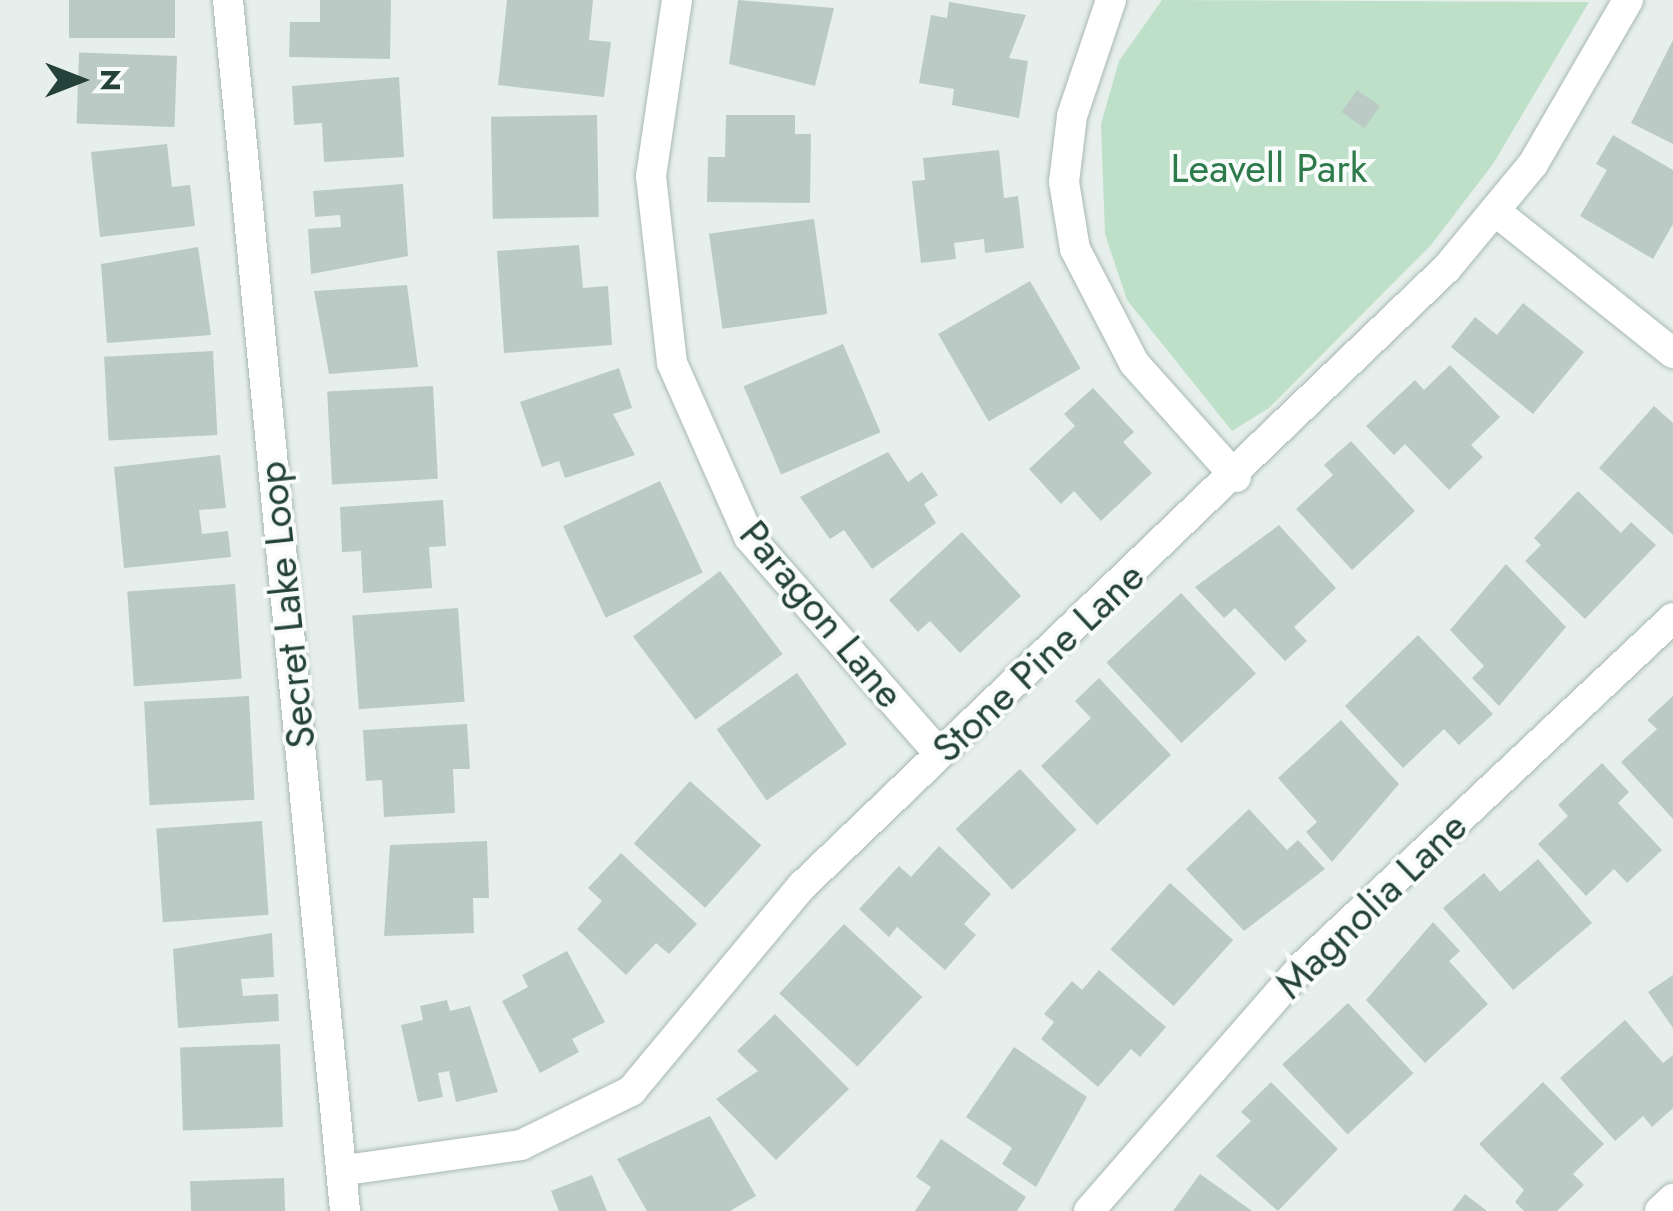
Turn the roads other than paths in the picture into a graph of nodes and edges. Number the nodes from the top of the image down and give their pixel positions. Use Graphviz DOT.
graph roads {
  1 [pos="228,0"];
  2 [pos="677,0"];
  3 [pos="1110,0"];
  4 [pos="1628,0"];
  5 [pos="1495,212"];
  6 [pos="1673,352"];
  7 [pos="1236,477"];
  8 [pos="1673,618"];
  9 [pos="939,753"];
  10 [pos="346,1170"];
  11 [pos="1673,1199"];
  12 [pos="346,1211"];
  13 [pos="1089,1211"];
  14 [pos="1660,1211"];
  1 -- 10 [label="street, Secret Lake Loop"];
  2 -- 9 [label="street, Paragon Lane"];
  3 -- 7 [label="street"];
  4 -- 5 [label="street, Stone Pine Lane"];
  5 -- 6 [label="street"];
  5 -- 7 [label="street, Stone Pine Lane"];
  7 -- 9 [label="street, Stone Pine Lane"];
  8 -- 13 [label="street, Magnolia Lane"];
  9 -- 10 [label="street, Stone Pine Lane"];
  10 -- 12 [label="street, Secret Lake Loop"];
  11 -- 14 [label="street"];
}
